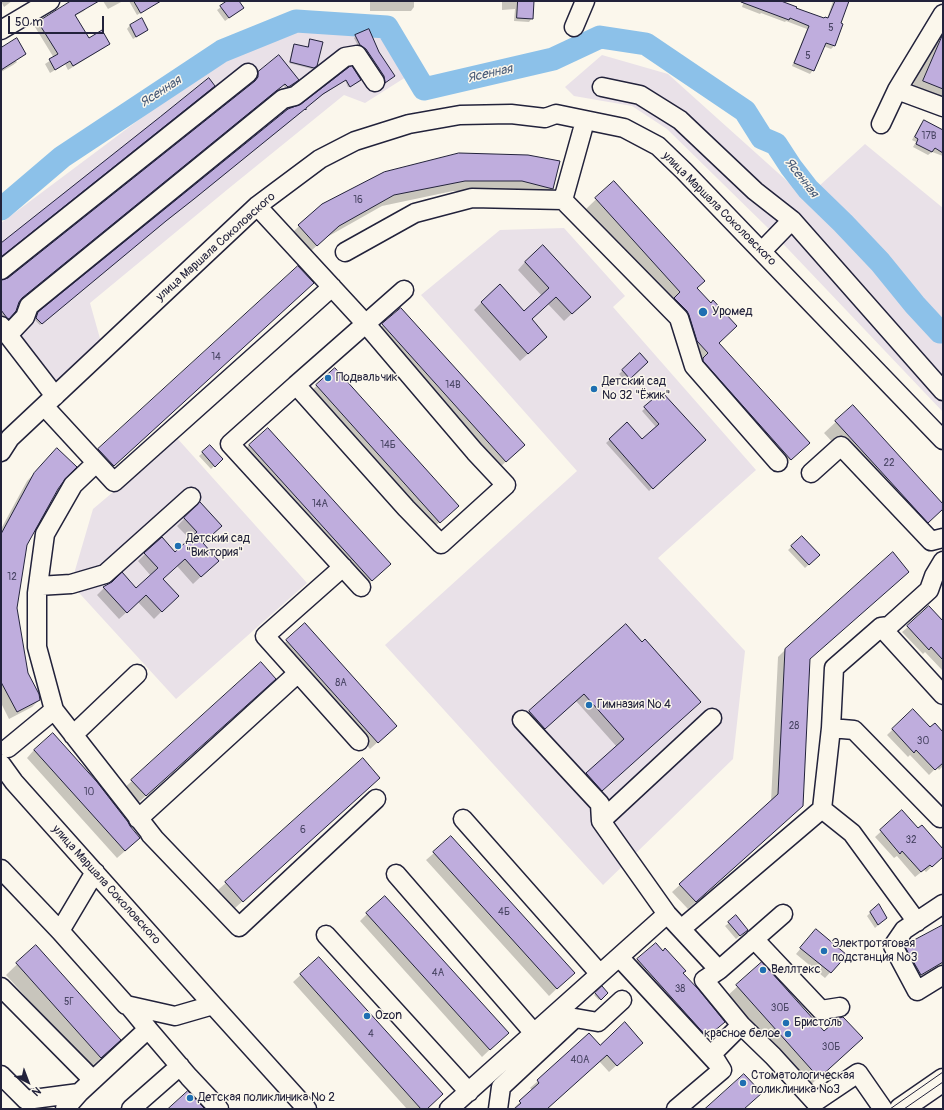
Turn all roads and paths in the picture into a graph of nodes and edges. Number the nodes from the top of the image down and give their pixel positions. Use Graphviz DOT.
graph roads {
  1 [pos="50,1"];
  2 [pos="586,1"];
  3 [pos="943,14"];
  4 [pos="574,27"];
  5 [pos="1,30"];
  6 [pos="248,73"];
  7 [pos="375,82"];
  8 [pos="602,87"];
  9 [pos="897,90"];
  10 [pos="943,107"];
  11 [pos="585,121"];
  12 [pos="881,124"];
  13 [pos="563,200"];
  14 [pos="257,206"];
  15 [pos="792,220"];
  16 [pos="762,251"];
  17 [pos="345,252"];
  18 [pos="1,270"];
  19 [pos="332,287"];
  20 [pos="404,290"];
  21 [pos="365,323"];
  22 [pos="4,331"];
  23 [pos="296,385"];
  24 [pos="943,391"];
  25 [pos="50,401"];
  26 [pos="943,440"];
  27 [pos="1,452"];
  28 [pos="778,462"];
  29 [pos="96,463"];
  30 [pos="811,473"];
  31 [pos="191,497"];
  32 [pos="943,538"];
  33 [pos="343,567"];
  34 [pos="940,574"];
  35 [pos="38,586"];
  36 [pos="361,587"];
  37 [pos="881,627"];
  38 [pos="298,673"];
  39 [pos="137,674"];
  40 [pos="943,695"];
  41 [pos="54,710"];
  42 [pos="712,718"];
  43 [pos="522,720"];
  44 [pos="831,728"];
  45 [pos="73,735"];
  46 [pos="359,741"];
  47 [pos="4,756"];
  48 [pos="376,799"];
  49 [pos="822,809"];
  50 [pos="940,818"];
  51 [pos="138,819"];
  52 [pos="464,819"];
  53 [pos="601,821"];
  54 [pos="95,872"];
  55 [pos="396,874"];
  56 [pos="5,881"];
  57 [pos="943,904"];
  58 [pos="667,914"];
  59 [pos="783,914"];
  60 [pos="916,922"];
  61 [pos="681,929"];
  62 [pos="60,931"];
  63 [pos="326,935"];
  64 [pos="754,939"];
  65 [pos="619,958"];
  66 [pos="718,970"];
  67 [pos="600,974"];
  68 [pos="943,975"];
  69 [pos="1,987"];
  70 [pos="622,1000"];
  71 [pos="213,1005"];
  72 [pos="129,1006"];
  73 [pos="840,1007"];
  74 [pos="741,1025"];
  75 [pos="148,1029"];
  76 [pos="534,1033"];
  77 [pos="719,1065"];
  78 [pos="180,1066"];
  79 [pos="1,1075"];
  80 [pos="93,1080"];
  81 [pos="943,1080"];
  82 [pos="469,1092"];
  83 [pos="79,1093"];
  84 [pos="65,1109"];
  85 [pos="131,1109"];
  86 [pos="219,1109"];
  87 [pos="307,1109"];
  88 [pos="449,1109"];
  89 [pos="498,1109"];
  90 [pos="676,1109"];
  91 [pos="883,1109"];
  92 [pos="901,1109"];
  1 -- 5 [label="street"];
  2 -- 4 [label="street"];
  3 -- 9 [label="street"];
  6 -- 18 [label="street"];
  7 -- 22 [label="street"];
  8 -- 15 [label="street"];
  9 -- 10 [label="street"];
  9 -- 12 [label="street"];
  11 -- 13 [label="street"];
  11 -- 14 [label="street, улица Маршала Соколовского"];
  11 -- 16 [label="street, улица Маршала Соколовского"];
  13 -- 17 [label="street"];
  13 -- 28 [label="street"];
  14 -- 19 [label="street"];
  14 -- 25 [label="street, улица Маршала Соколовского"];
  15 -- 16 [label="street"];
  15 -- 24 [label="street"];
  16 -- 26 [label="street, улица Маршала Соколовского"];
  19 -- 21 [label="street"];
  19 -- 29 [label="street"];
  20 -- 21 [label="street"];
  21 -- 23 [label="street"];
  21 -- 23 [label="street"];
  22 -- 25 [label="street"];
  23 -- 33 [label="street"];
  25 -- 27 [label="street, улица Маршала Соколовского"];
  25 -- 29 [label="street"];
  29 -- 35 [label="street"];
  30 -- 32 [label="street"];
  31 -- 35 [label="street"];
  33 -- 36 [label="street"];
  33 -- 38 [label="street"];
  34 -- 37 [label="street"];
  35 -- 41 [label="street"];
  37 -- 40 [label="street"];
  37 -- 44 [label="street"];
  38 -- 46 [label="street"];
  38 -- 51 [label="street"];
  39 -- 45 [label="street"];
  41 -- 45 [label="street"];
  41 -- 47 [label="street"];
  42 -- 53 [label="street"];
  43 -- 53 [label="street"];
  44 -- 49 [label="street"];
  44 -- 50 [label="street"];
  45 -- 51 [label="street"];
  47 -- 54 [label="street, улица Маршала Соколовского"];
  48 -- 51 [label="street"];
  49 -- 60 [label="street"];
  49 -- 61 [label="street"];
  52 -- 67 [label="street"];
  53 -- 58 [label="street"];
  54 -- 62 [label="street"];
  54 -- 71 [label="street, улица Маршала Соколовского"];
  55 -- 76 [label="street"];
  56 -- 62 [label="street"];
  57 -- 60 [label="street"];
  58 -- 61 [label="street"];
  58 -- 65 [label="street"];
  59 -- 64 [label="street"];
  60 -- 68 [label="street"];
  61 -- 66 [label="street"];
  62 -- 72 [label="street"];
  63 -- 82 [label="street"];
  64 -- 66 [label="street"];
  64 -- 73 [label="street"];
  65 -- 67 [label="street"];
  65 -- 77 [label="street"];
  66 -- 74 [label="street"];
  67 -- 76 [label="street"];
  69 -- 80 [label="street"];
  70 -- 89 [label="street"];
  71 -- 72 [label="street"];
  71 -- 87 [label="street, улица Маршала Соколовского"];
  72 -- 75 [label="street"];
  74 -- 77 [label="street"];
  74 -- 91 [label="street"];
  75 -- 78 [label="street"];
  75 -- 80 [label="street"];
  76 -- 82 [label="street"];
  77 -- 90 [label="street"];
  78 -- 85 [label="street"];
  78 -- 86 [label="street"];
  79 -- 83 [label="street"];
  80 -- 83 [label="street"];
  81 -- 92 [label="main road"];
  82 -- 88 [label="street"];
  83 -- 84 [label="street"];
}
